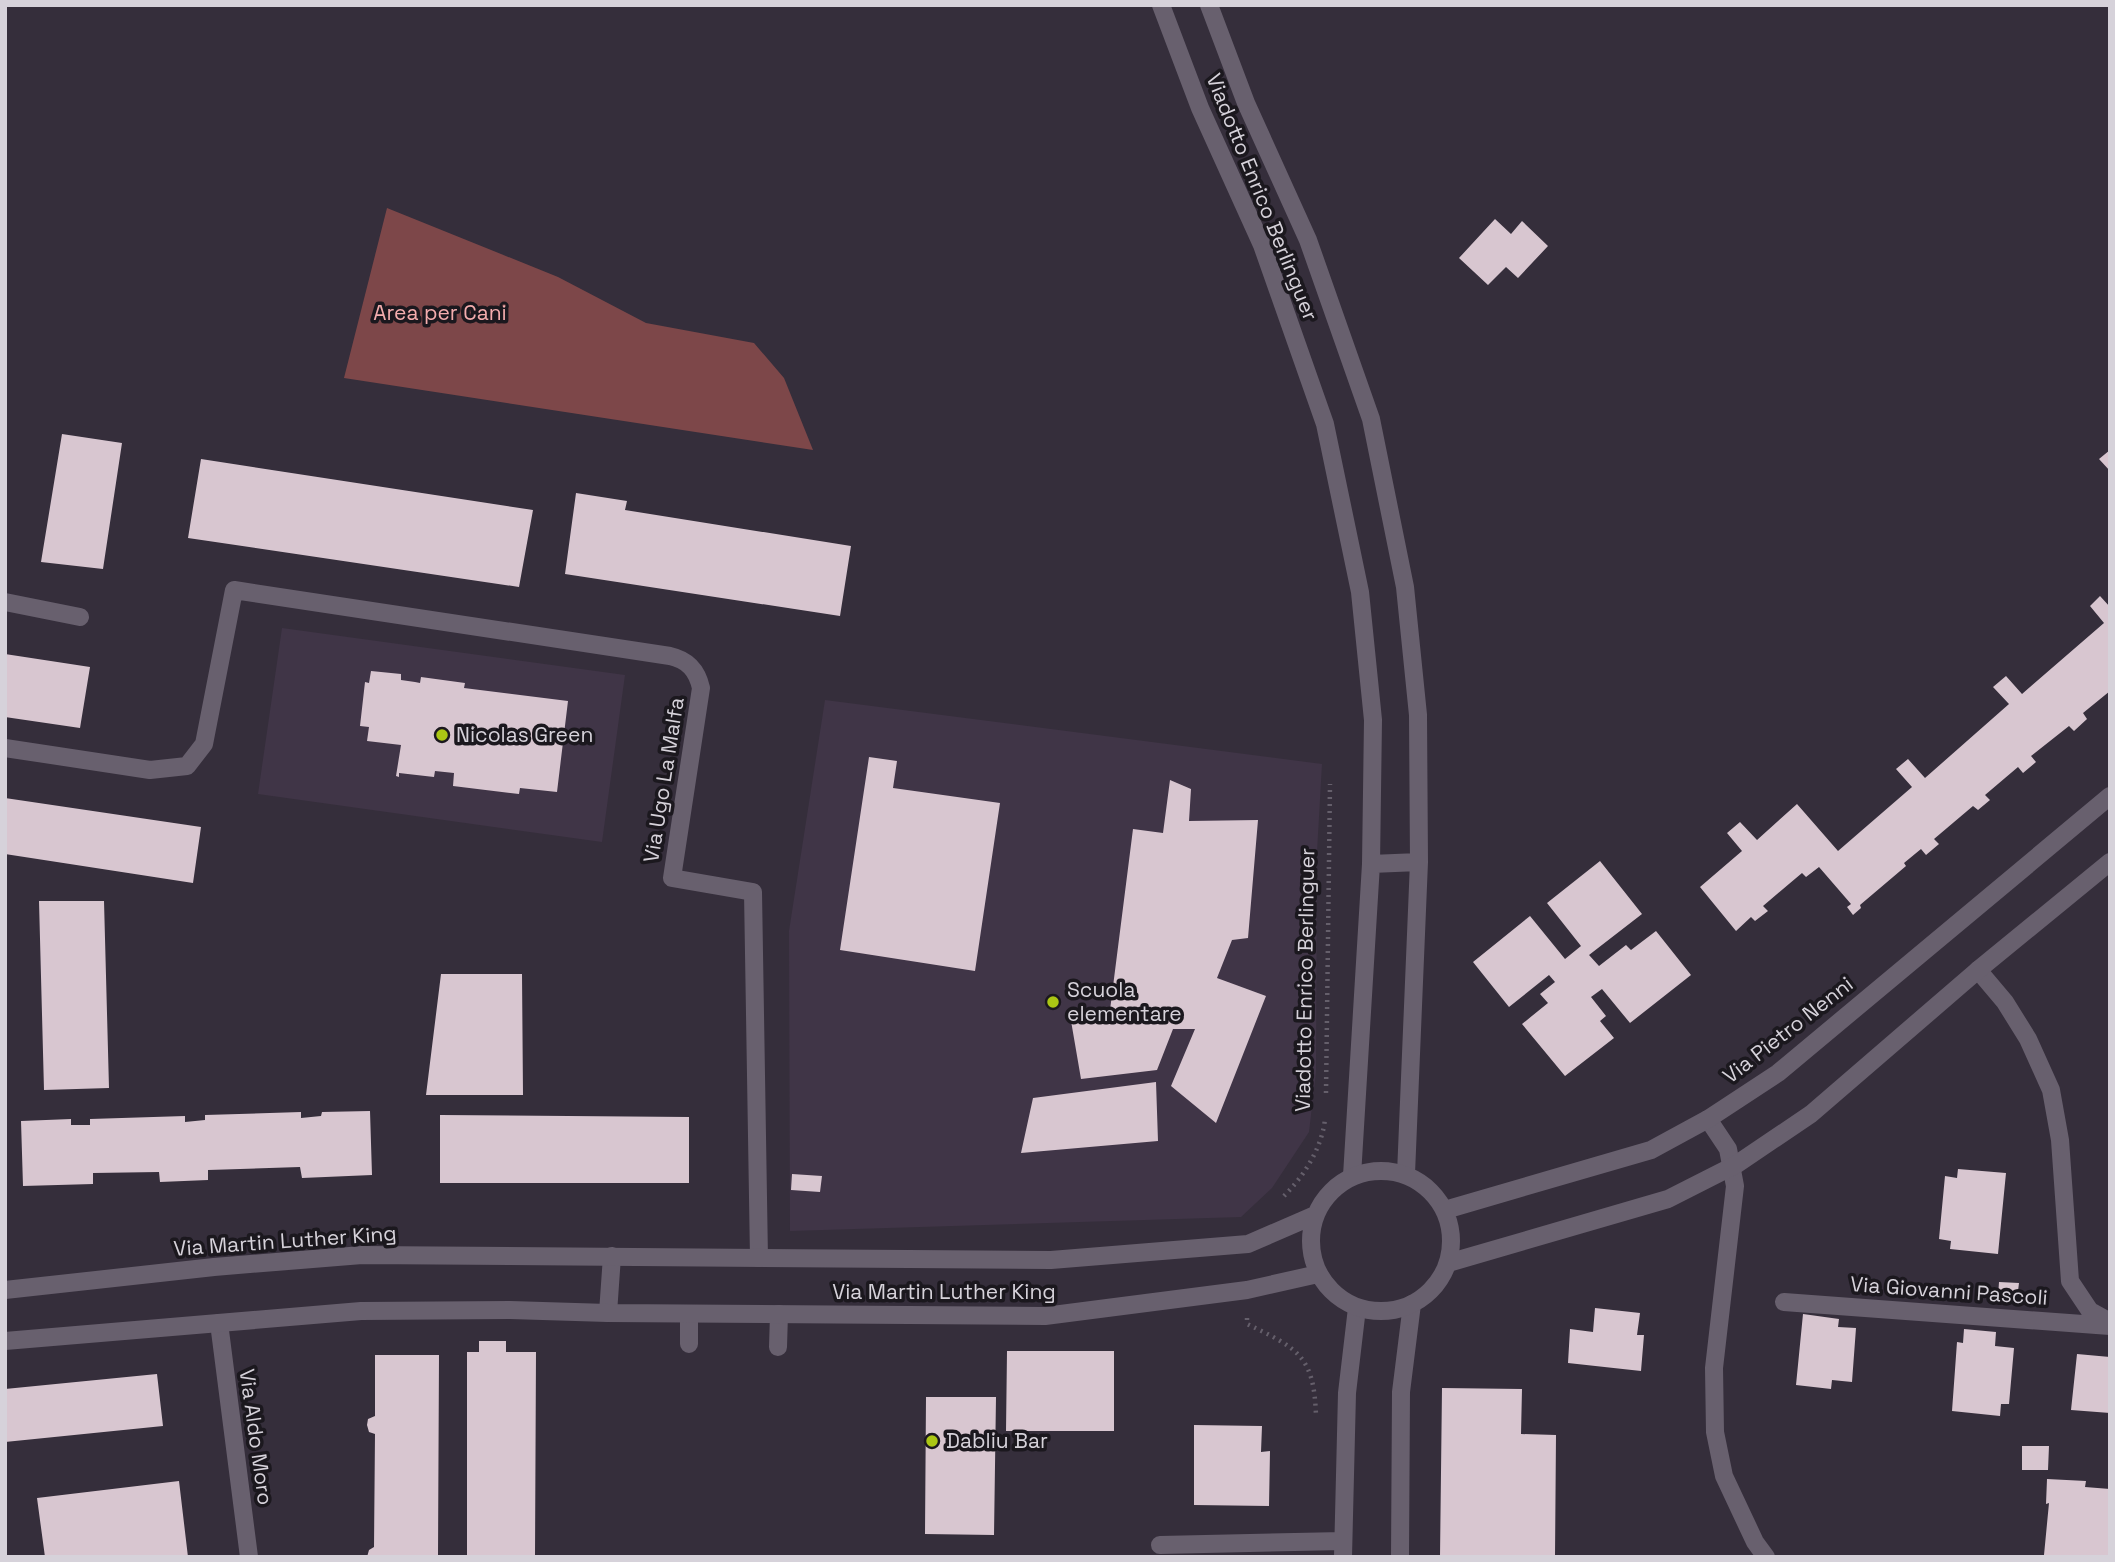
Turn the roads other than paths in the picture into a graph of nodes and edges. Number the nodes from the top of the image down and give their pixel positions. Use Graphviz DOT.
graph roads {
  1 [pos="1161,5"];
  2 [pos="1209,5"];
  3 [pos="5,602"];
  4 [pos="80,617"];
  5 [pos="5,748"];
  6 [pos="2110,796"];
  7 [pos="1419,862"];
  8 [pos="2110,862"];
  9 [pos="1371,864"];
  10 [pos="1978,970"];
  11 [pos="1708,1119"];
  12 [pos="1732,1167"];
  13 [pos="1406,1174"];
  14 [pos="1352,1176"];
  15 [pos="1445,1210"];
  16 [pos="1315,1215"];
  17 [pos="612,1256"];
  18 [pos="759,1258"];
  19 [pos="1448,1263"];
  20 [pos="1318,1274"];
  21 [pos="5,1290"];
  22 [pos="1784,1302"];
  23 [pos="1412,1304"];
  24 [pos="1357,1308"];
  25 [pos="608,1313"];
  26 [pos="689,1314"];
  27 [pos="779,1314"];
  28 [pos="219,1323"];
  29 [pos="2110,1324"];
  30 [pos="5,1341"];
  31 [pos="689,1344"];
  32 [pos="778,1347"];
  33 [pos="1160,1545"];
  34 [pos="1343,1549"];
  35 [pos="249,1557"];
  36 [pos="1400,1557"];
  37 [pos="1766,1557"];
  1 -- 9 [label="street, Viadotto Enrico Berlinguer"];
  2 -- 7 [label="street, Viadotto Enrico Berlinguer"];
  3 -- 4 [label="street"];
  5 -- 18 [label="street, Via Ugo La Malfa"];
  6 -- 11 [label="street, Via Pietro Nenni"];
  7 -- 9 [label="street"];
  7 -- 13 [label="street, Viadotto Enrico Berlinguer"];
  8 -- 10 [label="street"];
  9 -- 14 [label="street, Viadotto Enrico Berlinguer"];
  10 -- 12 [label="street"];
  10 -- 29 [label="street, Via Giovanni Pascoli"];
  11 -- 12 [label="street"];
  11 -- 15 [label="street, Via Pietro Nenni"];
  12 -- 19 [label="street"];
  12 -- 37 [label="street"];
  13 -- 14 [label="street"];
  13 -- 15 [label="street"];
  14 -- 16 [label="street"];
  15 -- 19 [label="street"];
  16 -- 18 [label="street, Via Martin Luther King"];
  16 -- 20 [label="street"];
  17 -- 18 [label="street, Via Martin Luther King"];
  17 -- 21 [label="street, Via Martin Luther King"];
  17 -- 25 [label="street"];
  19 -- 23 [label="street"];
  20 -- 24 [label="street"];
  20 -- 27 [label="street, Via Martin Luther King"];
  22 -- 29 [label="street, Via Giovanni Pascoli"];
  23 -- 24 [label="street"];
  23 -- 36 [label="street"];
  24 -- 34 [label="street"];
  25 -- 26 [label="street, Via Martin Luther King"];
  25 -- 28 [label="street, Via Martin Luther King"];
  26 -- 27 [label="street, Via Martin Luther King"];
  26 -- 31 [label="street"];
  27 -- 32 [label="street"];
  28 -- 30 [label="street, Via Martin Luther King"];
  28 -- 35 [label="street, Via Aldo Moro"];
  33 -- 34 [label="street"];
}
